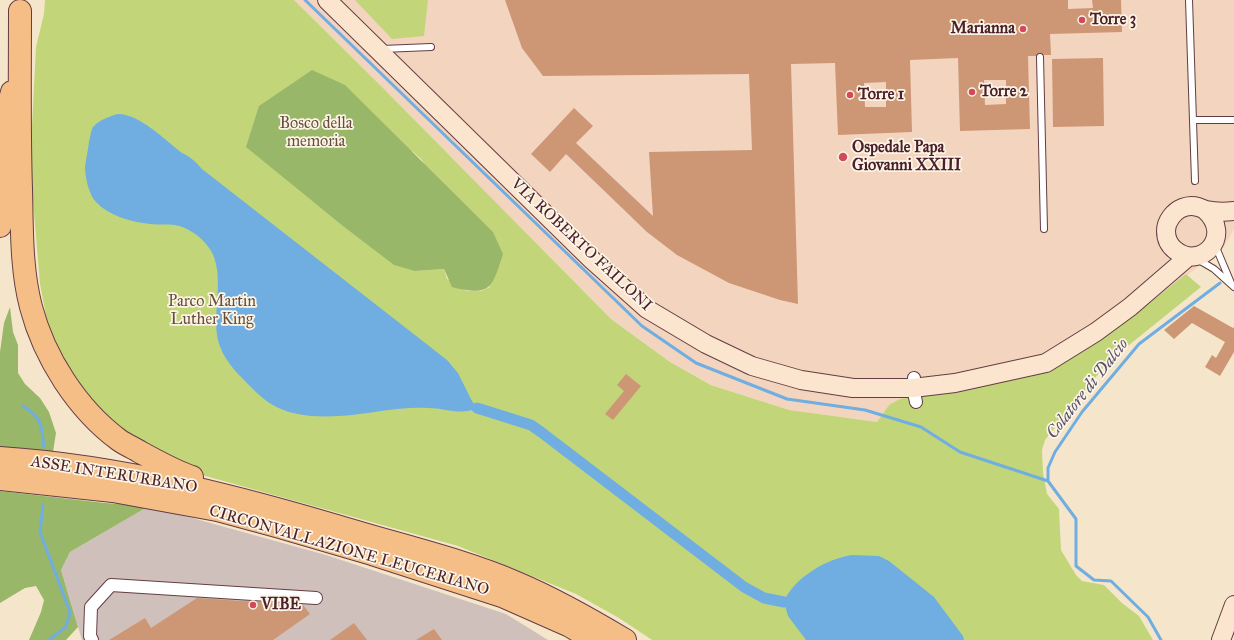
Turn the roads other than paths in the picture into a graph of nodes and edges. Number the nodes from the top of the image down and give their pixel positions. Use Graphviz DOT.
graph roads {
  1 [pos="327,0"];
  2 [pos="1189,0"];
  3 [pos="21,4"];
  4 [pos="431,47"];
  5 [pos="377,49"];
  6 [pos="1040,57"];
  7 [pos="12,88"];
  8 [pos="1193,120"];
  9 [pos="1234,120"];
  10 [pos="0,137"];
  11 [pos="1195,182"];
  12 [pos="1205,210"];
  13 [pos="1234,211"];
  14 [pos="1234,219"];
  15 [pos="0,226"];
  16 [pos="1044,230"];
  17 [pos="1215,238"];
  18 [pos="1191,256"];
  19 [pos="1233,286"];
  20 [pos="0,458"];
  21 [pos="0,479"];
  22 [pos="228,495"];
  23 [pos="465,584"];
  24 [pos="316,598"];
  25 [pos="1234,606"];
  26 [pos="92,640"];
  27 [pos="566,640"];
  28 [pos="593,640"];
  29 [pos="625,640"];
  30 [pos="1221,640"];
  1 -- 5 [label="street, VIA ROBERTO FAILONI"];
  2 -- 8 [label="lane"];
  3 -- 7 [label="highway"];
  3 -- 22 [label="highway"];
  4 -- 5 [label="lane"];
  5 -- 18 [label="street, VIA ROBERTO FAILONI"];
  6 -- 16 [label="lane"];
  7 -- 10 [label="highway"];
  7 -- 15 [label="highway"];
  8 -- 9 [label="lane"];
  8 -- 11 [label="lane"];
  12 -- 13 [label="street"];
  12 -- 17 [label="street"];
  12 -- 18 [label="street"];
  14 -- 17 [label="street, VIA ROBERTO FAILONI"];
  17 -- 18 [label="street, VIA ROBERTO FAILONI"];
  17 -- 19 [label="lane"];
  18 -- 19 [label="lane"];
  20 -- 22 [label="highway, ASSE INTERURBANO"];
  21 -- 23 [label="highway, CIRCONVALLAZIONE LEUCERIANO"];
  22 -- 29 [label="highway, CIRCONVALLAZIONE LEUCERIANO"];
  23 -- 27 [label="highway"];
  23 -- 28 [label="highway, CIRCONVALLAZIONE LEUCERIANO"];
  24 -- 26 [label="street"];
  25 -- 30 [label="street"];
}
